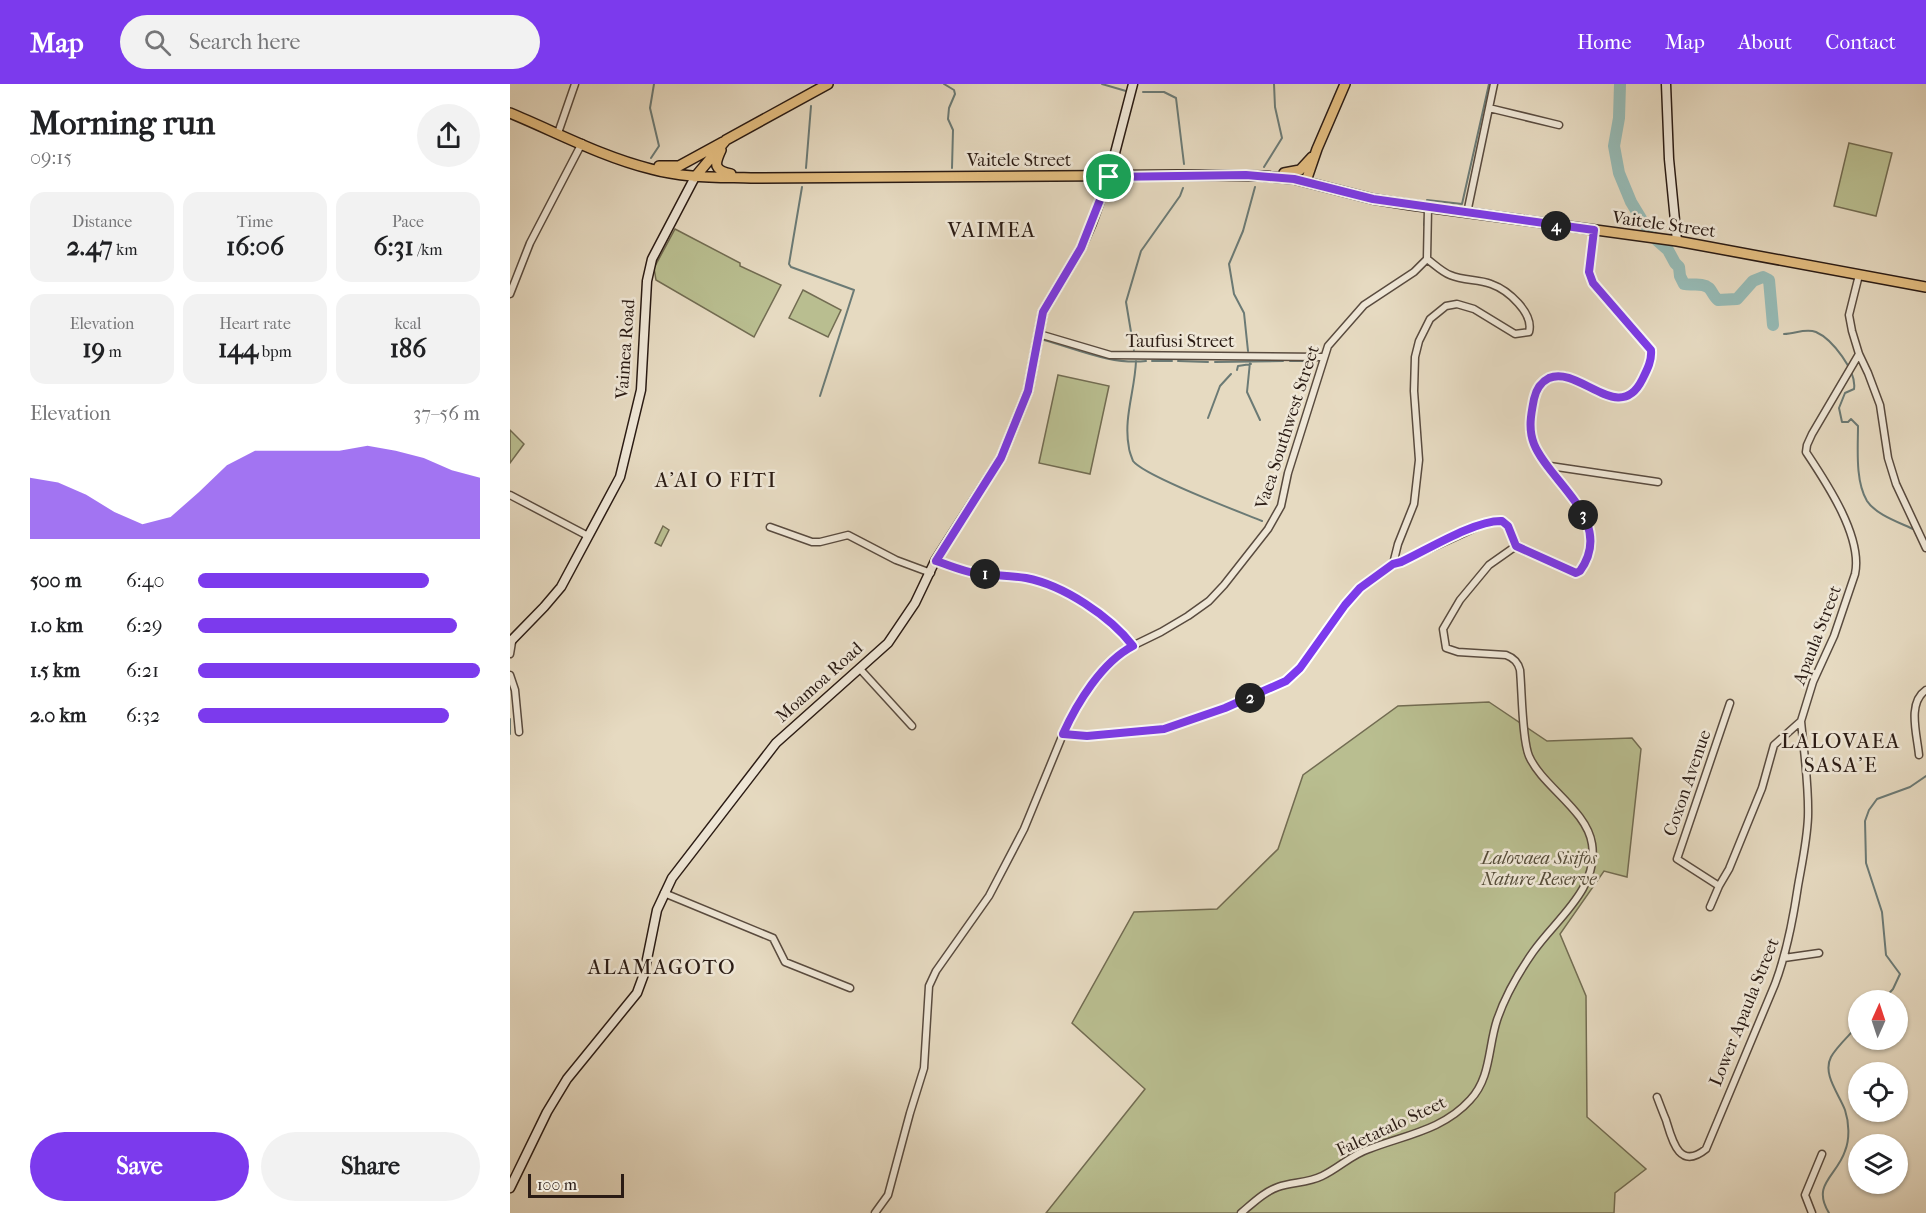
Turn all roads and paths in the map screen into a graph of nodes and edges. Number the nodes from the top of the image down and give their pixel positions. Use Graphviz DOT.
graph roads {
  1 [pos="575,84"];
  2 [pos="828,84"];
  3 [pos="1133,84"];
  4 [pos="1345,84"];
  5 [pos="1494,84"];
  6 [pos="1666,84"];
  7 [pos="1489,108"];
  8 [pos="510,113"];
  9 [pos="1559,125"];
  10 [pos="558,133"];
  11 [pos="726,140"];
  12 [pos="582,144"];
  13 [pos="1317,149"];
  14 [pos="621,159"];
  15 [pos="1246,175"];
  16 [pos="695,177"];
  17 [pos="1109,177"];
  18 [pos="751,178"];
  19 [pos="1306,181"];
  20 [pos="1335,188"];
  21 [pos="1428,208"];
  22 [pos="1467,213"];
  23 [pos="1594,230"];
  24 [pos="1674,241"];
  25 [pos="1427,259"];
  26 [pos="1858,275"];
  27 [pos="1926,287"];
  28 [pos="510,294"];
  29 [pos="1040,334"];
  30 [pos="1859,354"];
  31 [pos="1323,357"];
  32 [pos="1549,466"];
  33 [pos="1658,482"];
  34 [pos="510,495"];
  35 [pos="770,526"];
  36 [pos="588,536"];
  37 [pos="1516,546"];
  38 [pos="1926,548"];
  39 [pos="936,561"];
  40 [pos="1393,564"];
  41 [pos="931,573"];
  42 [pos="511,642"];
  43 [pos="1133,646"];
  44 [pos="510,654"];
  45 [pos="860,669"];
  46 [pos="510,675"];
  47 [pos="1926,690"];
  48 [pos="1730,703"];
  49 [pos="1800,721"];
  50 [pos="912,726"];
  51 [pos="519,732"];
  52 [pos="1063,734"];
  53 [pos="1919,755"];
  54 [pos="1719,886"];
  55 [pos="664,893"];
  56 [pos="1710,907"];
  57 [pos="1820,953"];
  58 [pos="1785,958"];
  59 [pos="850,988"];
  60 [pos="1657,1097"];
  61 [pos="1822,1154"];
  62 [pos="510,1188"];
  63 [pos="875,1213"];
  64 [pos="1241,1213"];
  65 [pos="1812,1213"];
  1 -- 10 [label="street"];
  2 -- 11 [label="main road"];
  3 -- 17 [label="street, Moamoa Road"];
  4 -- 13 [label="main road"];
  5 -- 7 [label="street"];
  6 -- 24 [label="street"];
  7 -- 9 [label="street"];
  7 -- 22 [label="street"];
  8 -- 10 [label="main road, Vaitele Street"];
  10 -- 12 [label="main road, Vaitele Street"];
  11 -- 14 [label="main road"];
  11 -- 16 [label="main road"];
  11 -- 18 [label="main road"];
  12 -- 14 [label="main road, Vaitele Street"];
  12 -- 28 [label="street"];
  13 -- 15 [label="main road"];
  13 -- 19 [label="main road"];
  13 -- 20 [label="main road"];
  14 -- 16 [label="main road, Vaitele Street"];
  15 -- 17 [label="main road, Vaitele Street"];
  15 -- 19 [label="main road, Vaitele Street"];
  16 -- 18 [label="main road, Vaitele Street"];
  16 -- 36 [label="street, Vaimea Road"];
  17 -- 18 [label="main road, Vaitele Street"];
  17 -- 29 [label="street, Moamoa Road"];
  19 -- 20 [label="main road, Vaitele Street"];
  20 -- 21 [label="main road, Vaitele Street"];
  21 -- 22 [label="main road, Vaitele Street"];
  21 -- 25 [label="street"];
  22 -- 23 [label="main road, Vaitele Street"];
  23 -- 24 [label="main road, Vaitele Street"];
  23 -- 32 [label="street"];
  24 -- 26 [label="main road, Vaitele Street"];
  25 -- 31 [label="street, Vaea Southwest Street"];
  25 -- 40 [label="street"];
  26 -- 27 [label="main road, Vaitele Street"];
  26 -- 30 [label="street"];
  29 -- 31 [label="street, Taufusi Street"];
  29 -- 39 [label="street, Moamoa Road"];
  30 -- 38 [label="street"];
  30 -- 49 [label="street, Apaula Street"];
  31 -- 43 [label="street, Vaea Southwest Street"];
  32 -- 33 [label="street"];
  32 -- 37 [label="street"];
  34 -- 36 [label="street"];
  35 -- 41 [label="street"];
  36 -- 42 [label="street, Vaimea Road"];
  37 -- 40 [label="street"];
  37 -- 64 [label="street, Faletatalo Steet"];
  39 -- 41 [label="street, Moamoa Road"];
  39 -- 43 [label="street"];
  40 -- 52 [label="street"];
  41 -- 45 [label="street, Moamoa Road"];
  42 -- 44 [label="street"];
  43 -- 52 [label="street, Vaea Southwest Street"];
  45 -- 50 [label="street"];
  45 -- 55 [label="street, Moamoa Road"];
  46 -- 51 [label="street"];
  47 -- 53 [label="street"];
  48 -- 54 [label="street, Coxon Avenue"];
  49 -- 54 [label="street, Apaula Street"];
  49 -- 58 [label="street, Lower Apaula Street"];
  52 -- 63 [label="street, Vaea Southwest Street"];
  54 -- 56 [label="street, Apaula Street"];
  55 -- 59 [label="street"];
  55 -- 62 [label="street, Moamoa Road"];
  57 -- 58 [label="street"];
  58 -- 60 [label="street, Lower Apaula Street"];
  61 -- 65 [label="street"];
}
